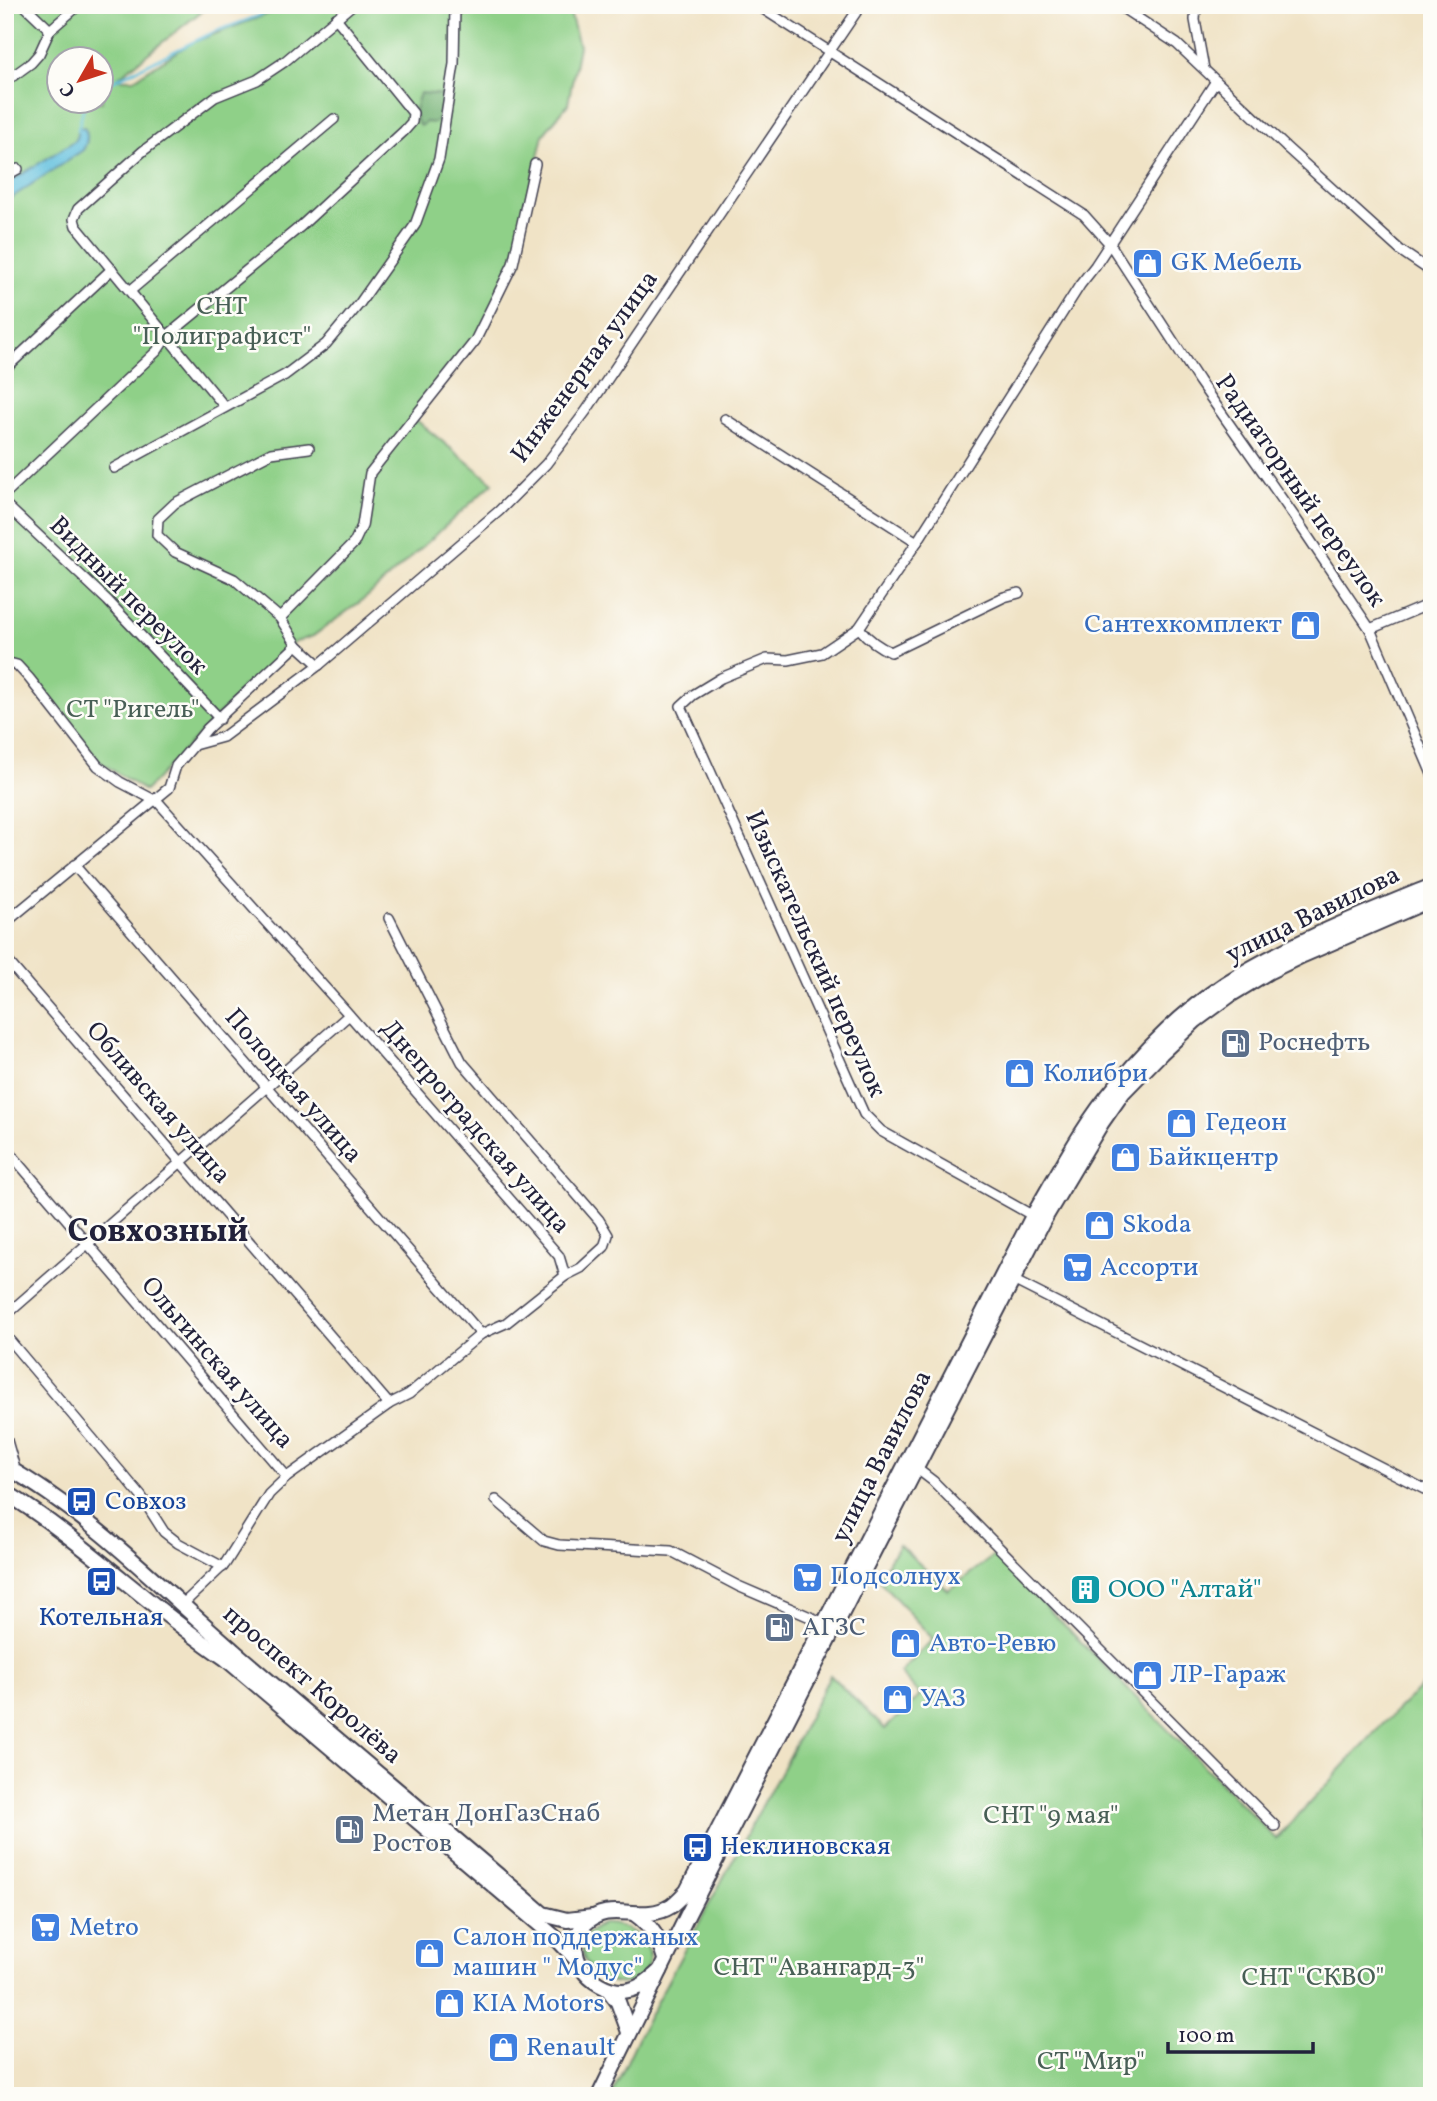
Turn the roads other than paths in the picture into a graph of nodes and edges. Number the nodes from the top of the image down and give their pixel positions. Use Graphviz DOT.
graph roads {
  1 [pos="24,5"];
  2 [pos="79,5"];
  3 [pos="352,5"];
  4 [pos="455,5"];
  5 [pos="757,5"];
  6 [pos="862,5"];
  7 [pos="1118,5"];
  8 [pos="1196,5"];
  9 [pos="336,18"];
  10 [pos="50,30"];
  11 [pos="830,53"];
  12 [pos="1204,69"];
  13 [pos="13,75"];
  14 [pos="1216,81"];
  15 [pos="334,119"];
  16 [pos="535,164"];
  17 [pos="18,169"];
  18 [pos="5,176"];
  19 [pos="1110,244"];
  20 [pos="112,269"];
  21 [pos="1432,272"];
  22 [pos="130,291"];
  23 [pos="167,336"];
  24 [pos="5,369"];
  25 [pos="225,407"];
  26 [pos="725,419"];
  27 [pos="309,448"];
  28 [pos="114,468"];
  29 [pos="5,494"];
  30 [pos="5,504"];
  31 [pos="917,542"];
  32 [pos="1019,593"];
  33 [pos="1432,603"];
  34 [pos="280,618"];
  35 [pos="859,628"];
  36 [pos="1370,629"];
  37 [pos="297,645"];
  38 [pos="5,662"];
  39 [pos="318,665"];
  40 [pos="220,719"];
  41 [pos="194,745"];
  42 [pos="1432,774"];
  43 [pos="156,801"];
  44 [pos="74,865"];
  45 [pos="1432,886"];
  46 [pos="1432,899"];
  47 [pos="388,918"];
  48 [pos="5,923"];
  49 [pos="5,958"];
  50 [pos="349,1015"];
  51 [pos="267,1087"];
  52 [pos="5,1147"];
  53 [pos="181,1162"];
  54 [pos="1038,1219"];
  55 [pos="87,1244"];
  56 [pos="565,1276"];
  57 [pos="1013,1280"];
  58 [pos="5,1316"];
  59 [pos="481,1334"];
  60 [pos="5,1335"];
  61 [pos="389,1404"];
  62 [pos="5,1434"];
  63 [pos="916,1468"];
  64 [pos="11,1469"];
  65 [pos="288,1478"];
  66 [pos="5,1492"];
  67 [pos="1432,1493"];
  68 [pos="496,1500"];
  69 [pos="223,1567"];
  70 [pos="183,1604"];
  71 [pos="824,1623"];
  72 [pos="1275,1826"];
  73 [pos="635,1914"];
  74 [pos="593,1917"];
  75 [pos="577,1961"];
  76 [pos="662,1965"];
  77 [pos="608,1989"];
  78 [pos="629,2032"];
  79 [pos="599,2096"];
  1 -- 10 [label="street"];
  2 -- 10 [label="street"];
  3 -- 9 [label="street"];
  4 -- 25 [label="street"];
  5 -- 11 [label="street, Радиаторный переулок"];
  6 -- 11 [label="street, Инженерная улица"];
  7 -- 12 [label="street"];
  8 -- 12 [label="street"];
  9 -- 20 [label="street"];
  9 -- 23 [label="street"];
  10 -- 13 [label="street"];
  11 -- 19 [label="street, Радиаторный переулок"];
  11 -- 39 [label="street, Инженерная улица"];
  12 -- 14 [label="street"];
  14 -- 19 [label="street"];
  14 -- 21 [label="street"];
  15 -- 22 [label="street"];
  16 -- 34 [label="street"];
  17 -- 18 [label="street"];
  19 -- 31 [label="street"];
  19 -- 36 [label="street, Радиаторный переулок"];
  20 -- 22 [label="street"];
  20 -- 24 [label="street"];
  22 -- 23 [label="street"];
  23 -- 25 [label="street"];
  23 -- 29 [label="street"];
  25 -- 28 [label="street"];
  26 -- 31 [label="street"];
  27 -- 34 [label="street"];
  30 -- 40 [label="street, Видный переулок"];
  31 -- 35 [label="street"];
  32 -- 35 [label="street"];
  33 -- 36 [label="street"];
  34 -- 37 [label="street"];
  35 -- 54 [label="street, Изыскательский переулок"];
  36 -- 42 [label="street, Радиаторный переулок"];
  37 -- 39 [label="street"];
  37 -- 40 [label="street"];
  38 -- 43 [label="street"];
  39 -- 41 [label="street, Инженерная улица"];
  40 -- 41 [label="street"];
  41 -- 43 [label="street"];
  43 -- 44 [label="street"];
  43 -- 50 [label="street, Днепроградская улица"];
  44 -- 48 [label="street"];
  44 -- 51 [label="street, Полоцкая улица"];
  45 -- 54 [label="main road, улица Вавилова"];
  46 -- 54 [label="main road, улица Вавилова"];
  47 -- 56 [label="street, Днепроградская улица"];
  49 -- 53 [label="street, Обливская улица"];
  50 -- 51 [label="street"];
  50 -- 56 [label="street, Днепроградская улица"];
  51 -- 53 [label="street"];
  51 -- 59 [label="street, Полоцкая улица"];
  52 -- 55 [label="street, Ольгинская улица"];
  53 -- 55 [label="street"];
  53 -- 61 [label="street, Обливская улица"];
  54 -- 57 [label="main road, улица Вавилова"];
  54 -- 71 [label="main road, улица Вавилова"];
  55 -- 58 [label="street"];
  55 -- 65 [label="street, Ольгинская улица"];
  56 -- 59 [label="street"];
  57 -- 63 [label="main road, улица Вавилова"];
  57 -- 67 [label="street"];
  59 -- 61 [label="street"];
  60 -- 69 [label="street"];
  61 -- 65 [label="street"];
  62 -- 64 [label="street"];
  63 -- 72 [label="street"];
  63 -- 76 [label="main road, улица Вавилова"];
  64 -- 70 [label="main road, проспект Королёва"];
  65 -- 69 [label="street"];
  66 -- 75 [label="main road, проспект Королёва"];
  68 -- 71 [label="street"];
  69 -- 70 [label="street"];
  70 -- 74 [label="main road, проспект Королёва"];
  71 -- 73 [label="main road, улица Вавилова"];
  73 -- 74 [label="main road, улица Вавилова"];
  73 -- 76 [label="main road"];
  74 -- 75 [label="main road"];
  75 -- 77 [label="main road"];
  76 -- 77 [label="main road"];
  76 -- 78 [label="main road, улица Вавилова"];
  77 -- 78 [label="main road"];
  78 -- 79 [label="main road, улица Вавилова"];
}
